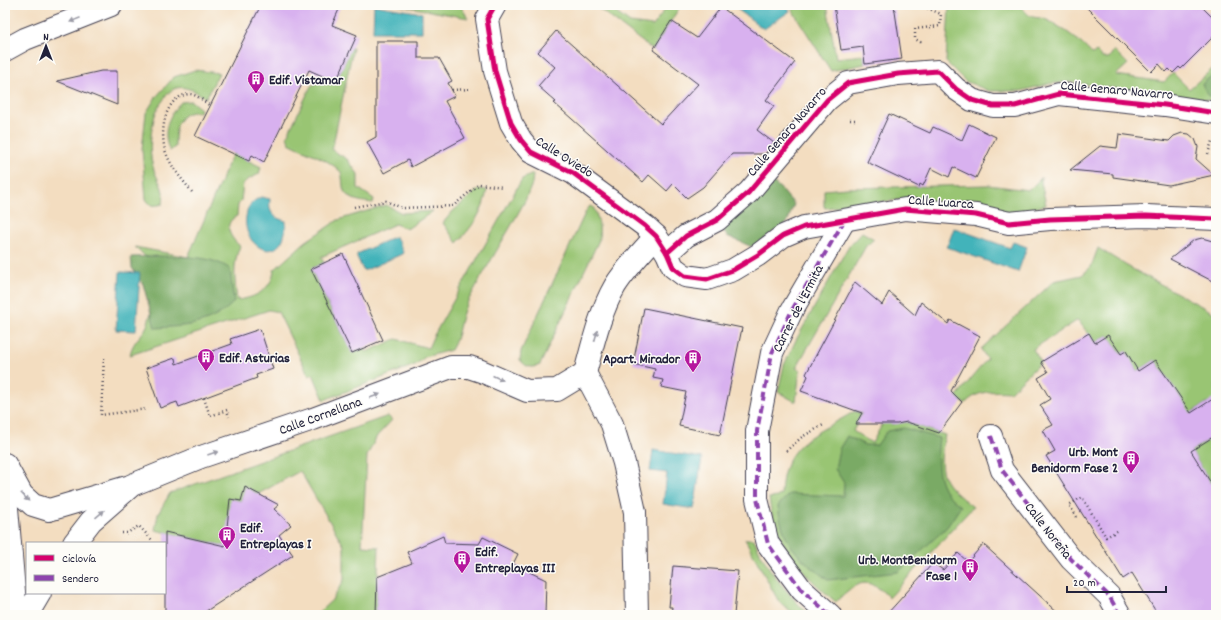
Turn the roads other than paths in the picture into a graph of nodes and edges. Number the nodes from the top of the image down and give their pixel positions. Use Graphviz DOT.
graph roads {
  1 [pos="112,5"];
  2 [pos="487,10"];
  3 [pos="5,50"];
  4 [pos="1216,113"];
  5 [pos="1216,219"];
  6 [pos="844,221"];
  7 [pos="662,244"];
  8 [pos="585,373"];
  9 [pos="991,436"];
  10 [pos="5,464"];
  11 [pos="5,484"];
  12 [pos="132,485"];
  13 [pos="75,542"];
  14 [pos="39,594"];
  15 [pos="16,615"];
  16 [pos="27,615"];
  17 [pos="637,615"];
  18 [pos="830,615"];
  19 [pos="1120,615"];
  1 -- 3 [label="street, one-way"];
  2 -- 7 [label="street, Calle Oviedo"];
  4 -- 7 [label="street, Calle Genaro Navarro"];
  5 -- 6 [label="street, Calle Luarca"];
  6 -- 7 [label="street, Calle Luarca"];
  6 -- 18 [label="street, Carrer de l'Ermita"];
  8 -- 7 [label="street, Calle Genaro Navarro, one-way"];
  12 -- 8 [label="street, Calle Cornellana, one-way"];
  8 -- 17 [label="street"];
  9 -- 19 [label="street, Calle Noreña"];
  10 -- 12 [label="street, one-way"];
  11 -- 15 [label="street"];
  13 -- 12 [label="street, Calle Cornellana, one-way"];
  14 -- 16 [label="street"];
}
